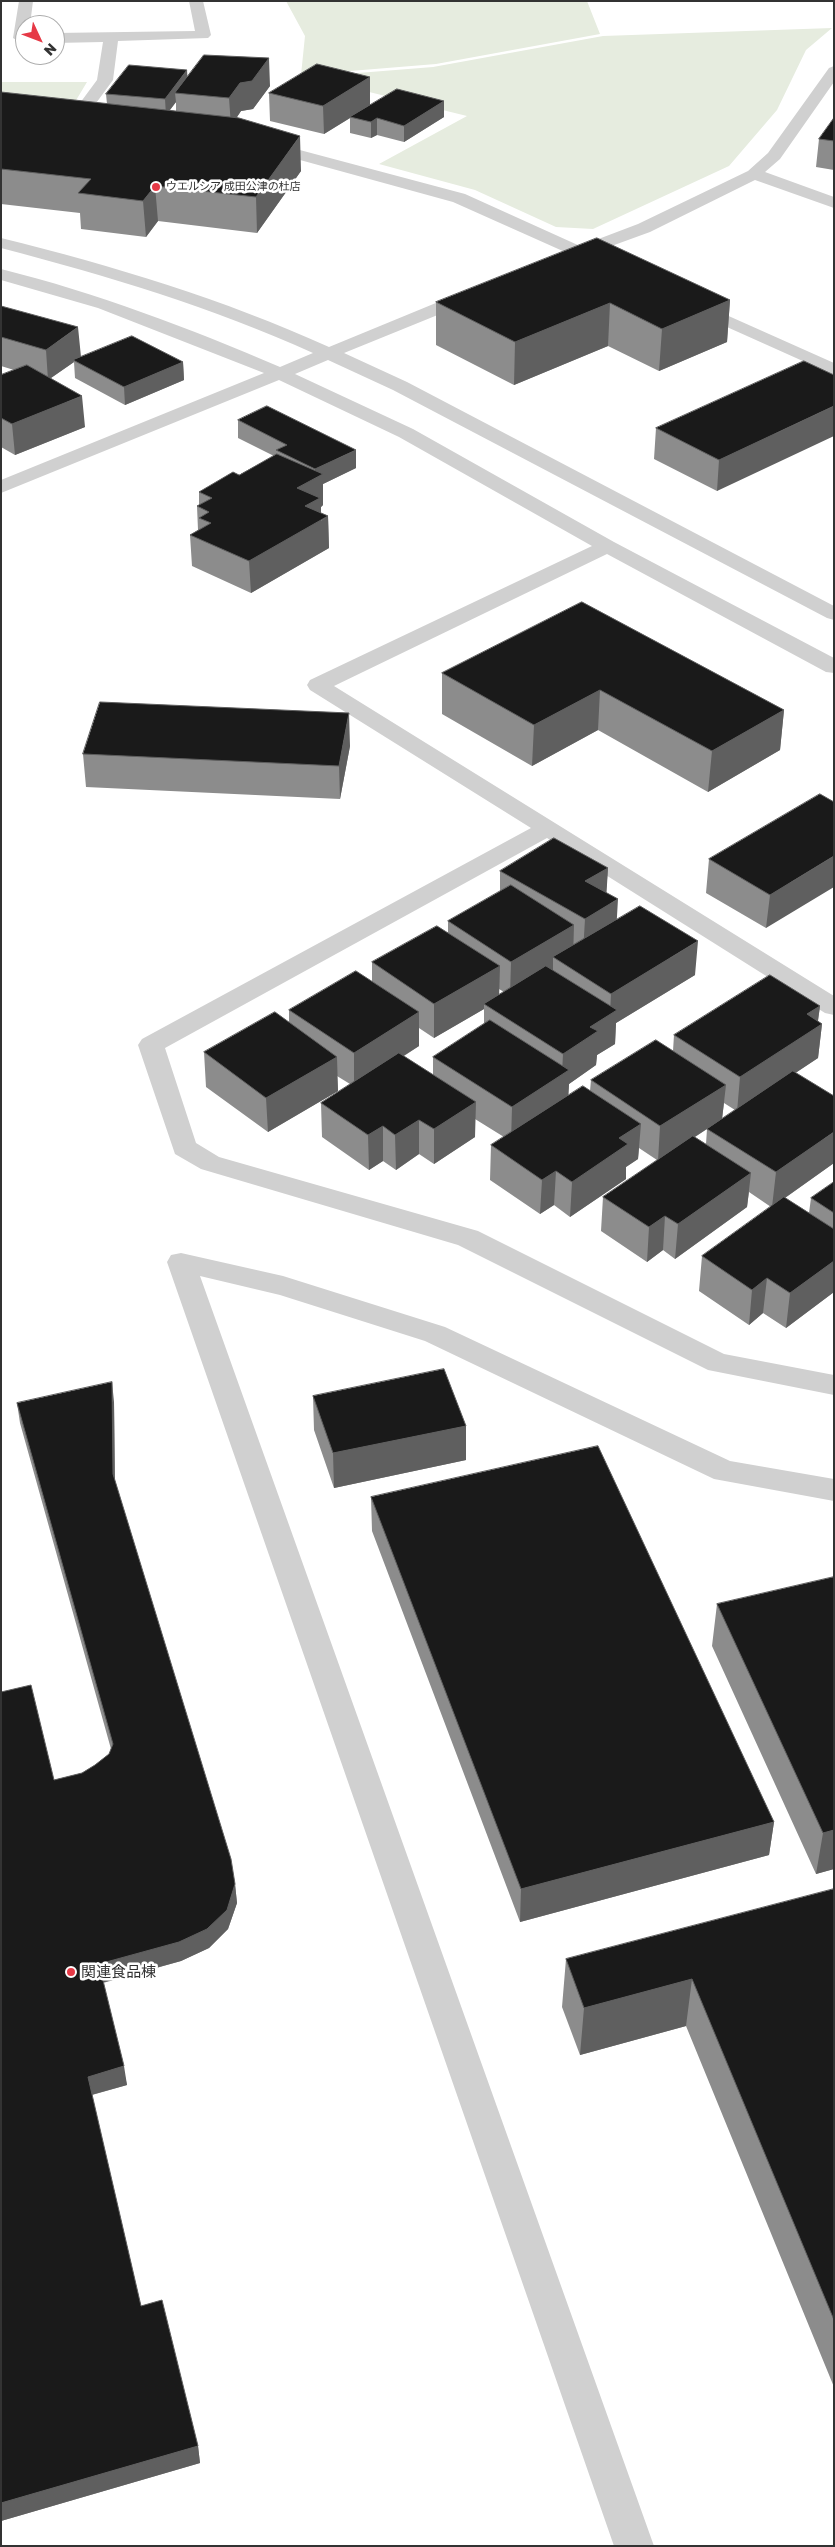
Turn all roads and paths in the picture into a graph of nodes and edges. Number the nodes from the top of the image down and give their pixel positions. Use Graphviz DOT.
graph roads {
  1 [pos="26,1"];
  2 [pos="196,1"];
  3 [pos="25,15"];
  4 [pos="111,37"];
  5 [pos="15,38"];
  6 [pos="65,38"];
  7 [pos="1,39"];
  8 [pos="834,71"];
  9 [pos="56,120"];
  10 [pos="74,122"];
  11 [pos="94,124"];
  12 [pos="248,142"];
  13 [pos="754,174"];
  14 [pos="834,203"];
  15 [pos="1,242"];
  16 [pos="579,252"];
  17 [pos="552,262"];
  18 [pos="606,264"];
  19 [pos="1,274"];
  20 [pos="490,287"];
  21 [pos="678,298"];
  22 [pos="329,353"];
  23 [pos="834,370"];
  24 [pos="279,372"];
  25 [pos="1,486"];
  26 [pos="607,546"];
  27 [pos="834,614"];
  28 [pos="834,667"];
  29 [pos="548,828"];
  30 [pos="834,1007"];
  31 [pos="834,1385"];
  32 [pos="834,1490"];
  33 [pos="634,2546"];
  1 -- 3 [label="street"];
  2 -- 4 [label="street"];
  4 -- 6 [label="street"];
  4 -- 10 [label="street"];
  5 -- 7 [label="street"];
  8 -- 13 [label="street"];
  9 -- 10 [label="street"];
  10 -- 11 [label="street"];
  12 -- 16 [label="street"];
  13 -- 14 [label="street"];
  13 -- 16 [label="street"];
  15 -- 22 [label="street"];
  16 -- 17 [label="street"];
  16 -- 18 [label="street"];
  19 -- 24 [label="street"];
  20 -- 22 [label="street"];
  21 -- 23 [label="street"];
  22 -- 24 [label="street"];
  22 -- 27 [label="street"];
  24 -- 25 [label="street"];
  24 -- 26 [label="street"];
  26 -- 28 [label="street"];
  26 -- 29 [label="street"];
  29 -- 30 [label="street"];
  29 -- 31 [label="street"];
  32 -- 33 [label="street"];
}
